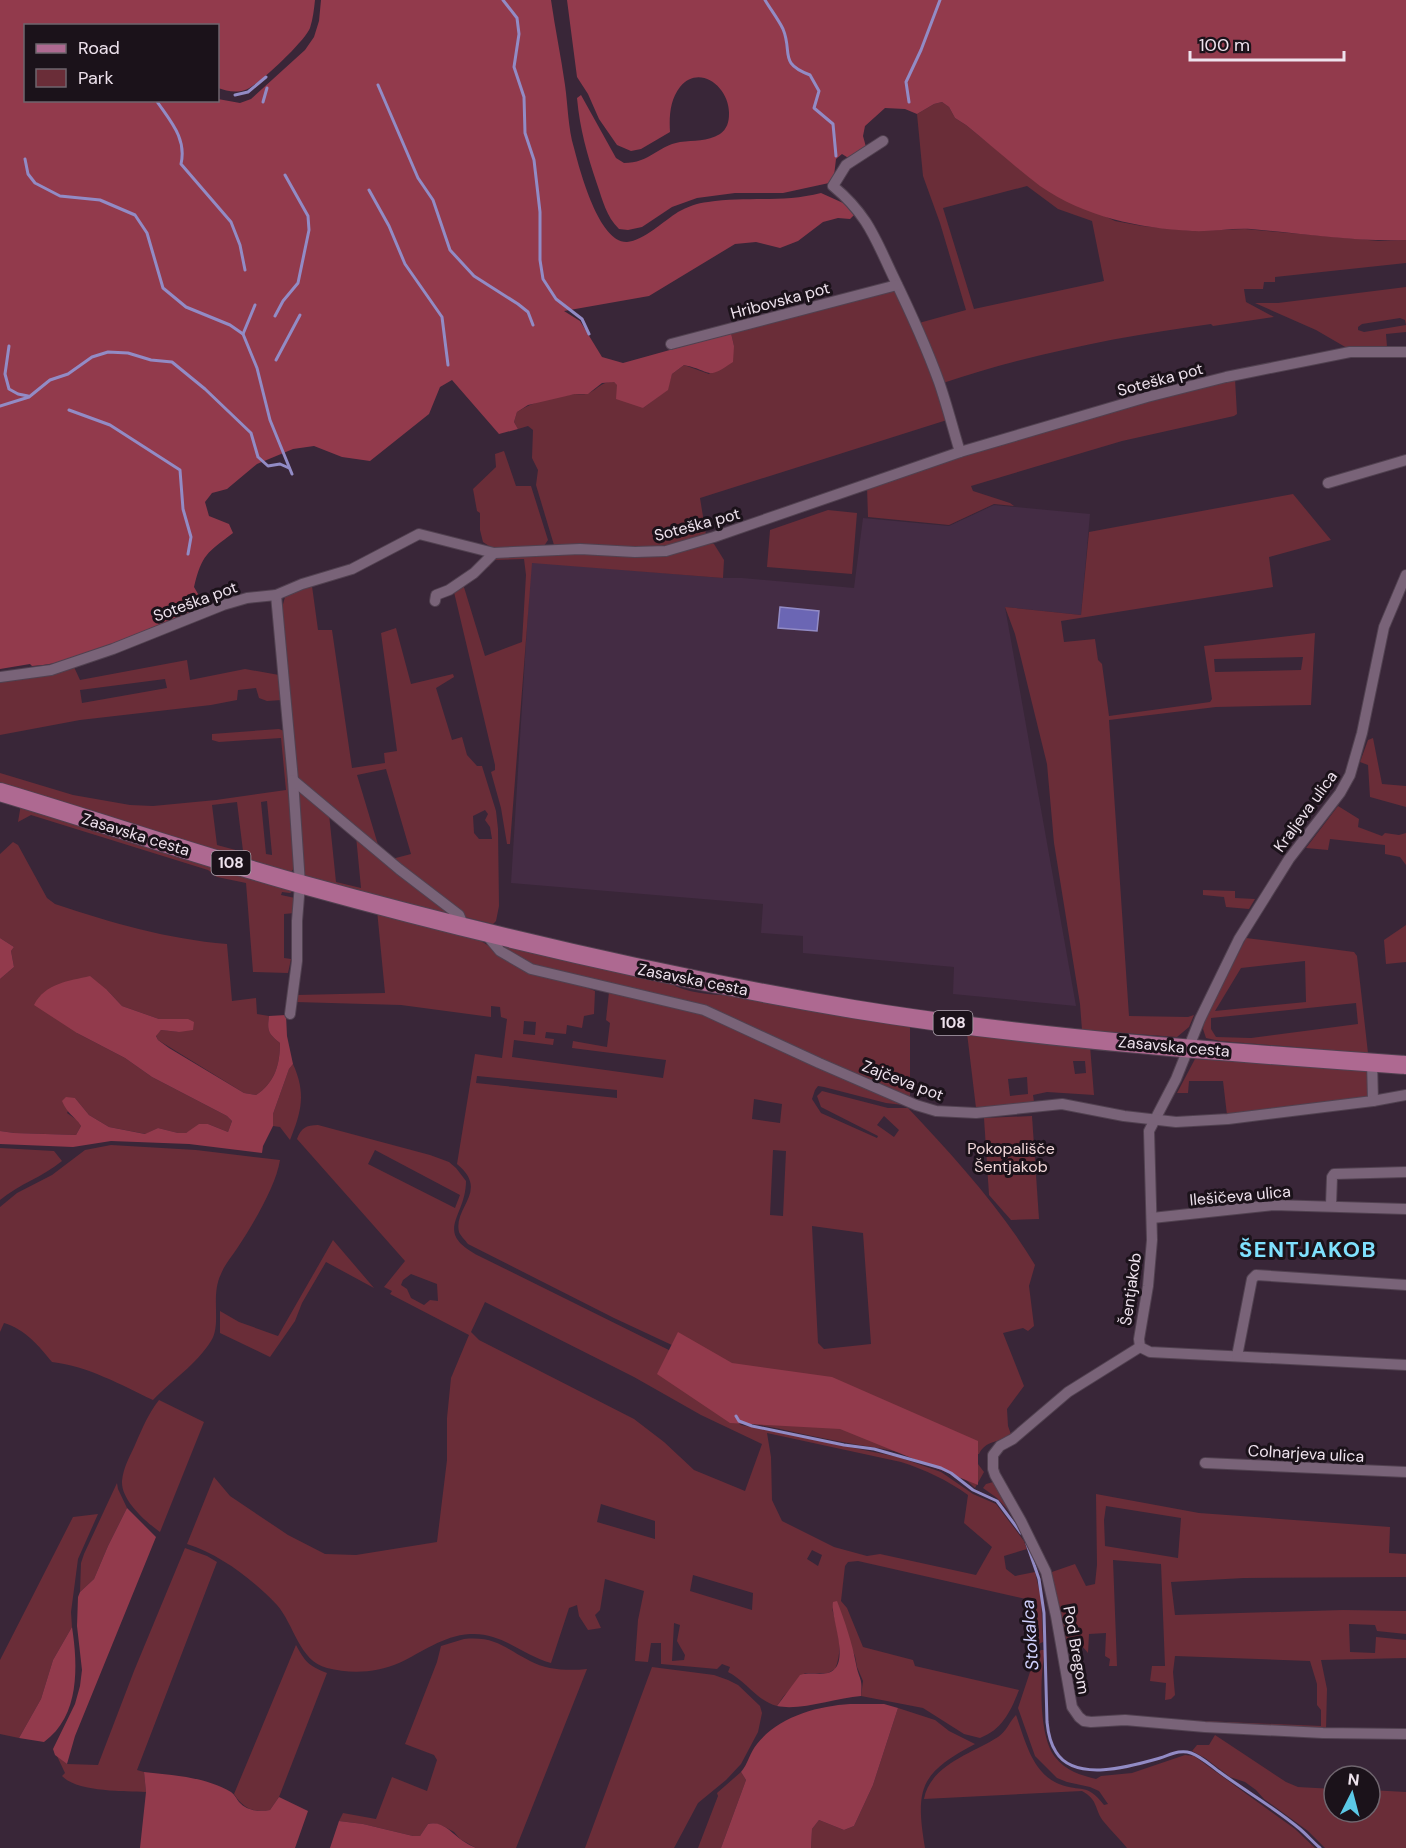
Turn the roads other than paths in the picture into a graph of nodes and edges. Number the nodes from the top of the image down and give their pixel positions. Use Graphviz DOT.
graph roads {
  1 [pos="883,141"];
  2 [pos="897,285"];
  3 [pos="671,344"];
  4 [pos="1406,352"];
  5 [pos="960,452"];
  6 [pos="1406,460"];
  7 [pos="1328,483"];
  8 [pos="494,553"];
  9 [pos="1406,575"];
  10 [pos="276,596"];
  11 [pos="435,601"];
  12 [pos="0,677"];
  13 [pos="293,780"];
  14 [pos="0,792"];
  15 [pos="300,885"];
  16 [pos="464,927"];
  17 [pos="485,933"];
  18 [pos="290,1014"];
  19 [pos="1188,1049"];
  20 [pos="1372,1062"];
  21 [pos="1406,1065"];
  22 [pos="1406,1095"];
  23 [pos="1373,1101"];
  24 [pos="1155,1121"];
  25 [pos="1406,1172"];
  26 [pos="1330,1205"];
  27 [pos="1406,1209"];
  28 [pos="1152,1218"];
  29 [pos="1406,1285"];
  30 [pos="1140,1347"];
  31 [pos="1237,1356"];
  32 [pos="1406,1365"];
  33 [pos="1205,1463"];
  34 [pos="1406,1472"];
  35 [pos="1406,1734"];
  1 -- 2 [label="street"];
  2 -- 3 [label="street, Hribovska pot"];
  2 -- 5 [label="street"];
  4 -- 5 [label="street, Soteška pot"];
  5 -- 8 [label="street, Soteška pot"];
  6 -- 7 [label="street"];
  8 -- 10 [label="street, Soteška pot"];
  8 -- 11 [label="street"];
  9 -- 19 [label="street, Kraljeva ulica"];
  10 -- 12 [label="street, Soteška pot"];
  10 -- 13 [label="street"];
  13 -- 15 [label="street"];
  13 -- 16 [label="street"];
  14 -- 15 [label="main road, Zasavska cesta / 108"];
  15 -- 16 [label="main road, Zasavska cesta / 108"];
  15 -- 18 [label="street"];
  16 -- 17 [label="main road, Zasavska cesta / 108"];
  17 -- 19 [label="main road, Zasavska cesta / 108"];
  17 -- 24 [label="street, Zajčeva pot"];
  19 -- 20 [label="main road, Zasavska cesta / 108"];
  19 -- 24 [label="street, Šentjakob"];
  20 -- 21 [label="main road, Zasavska cesta / 108"];
  20 -- 23 [label="street"];
  22 -- 23 [label="street, Zajčeva pot"];
  23 -- 24 [label="street, Zajčeva pot"];
  24 -- 28 [label="street, Šentjakob"];
  25 -- 26 [label="street"];
  26 -- 27 [label="street, Ilešičeva ulica"];
  26 -- 28 [label="street, Ilešičeva ulica"];
  28 -- 30 [label="street, Šentjakob"];
  29 -- 31 [label="street"];
  30 -- 31 [label="street, Šentjakob"];
  30 -- 35 [label="street, Pod Bregom"];
  31 -- 32 [label="street, Šentjakob"];
  33 -- 34 [label="street, Colnarjeva ulica"];
}
